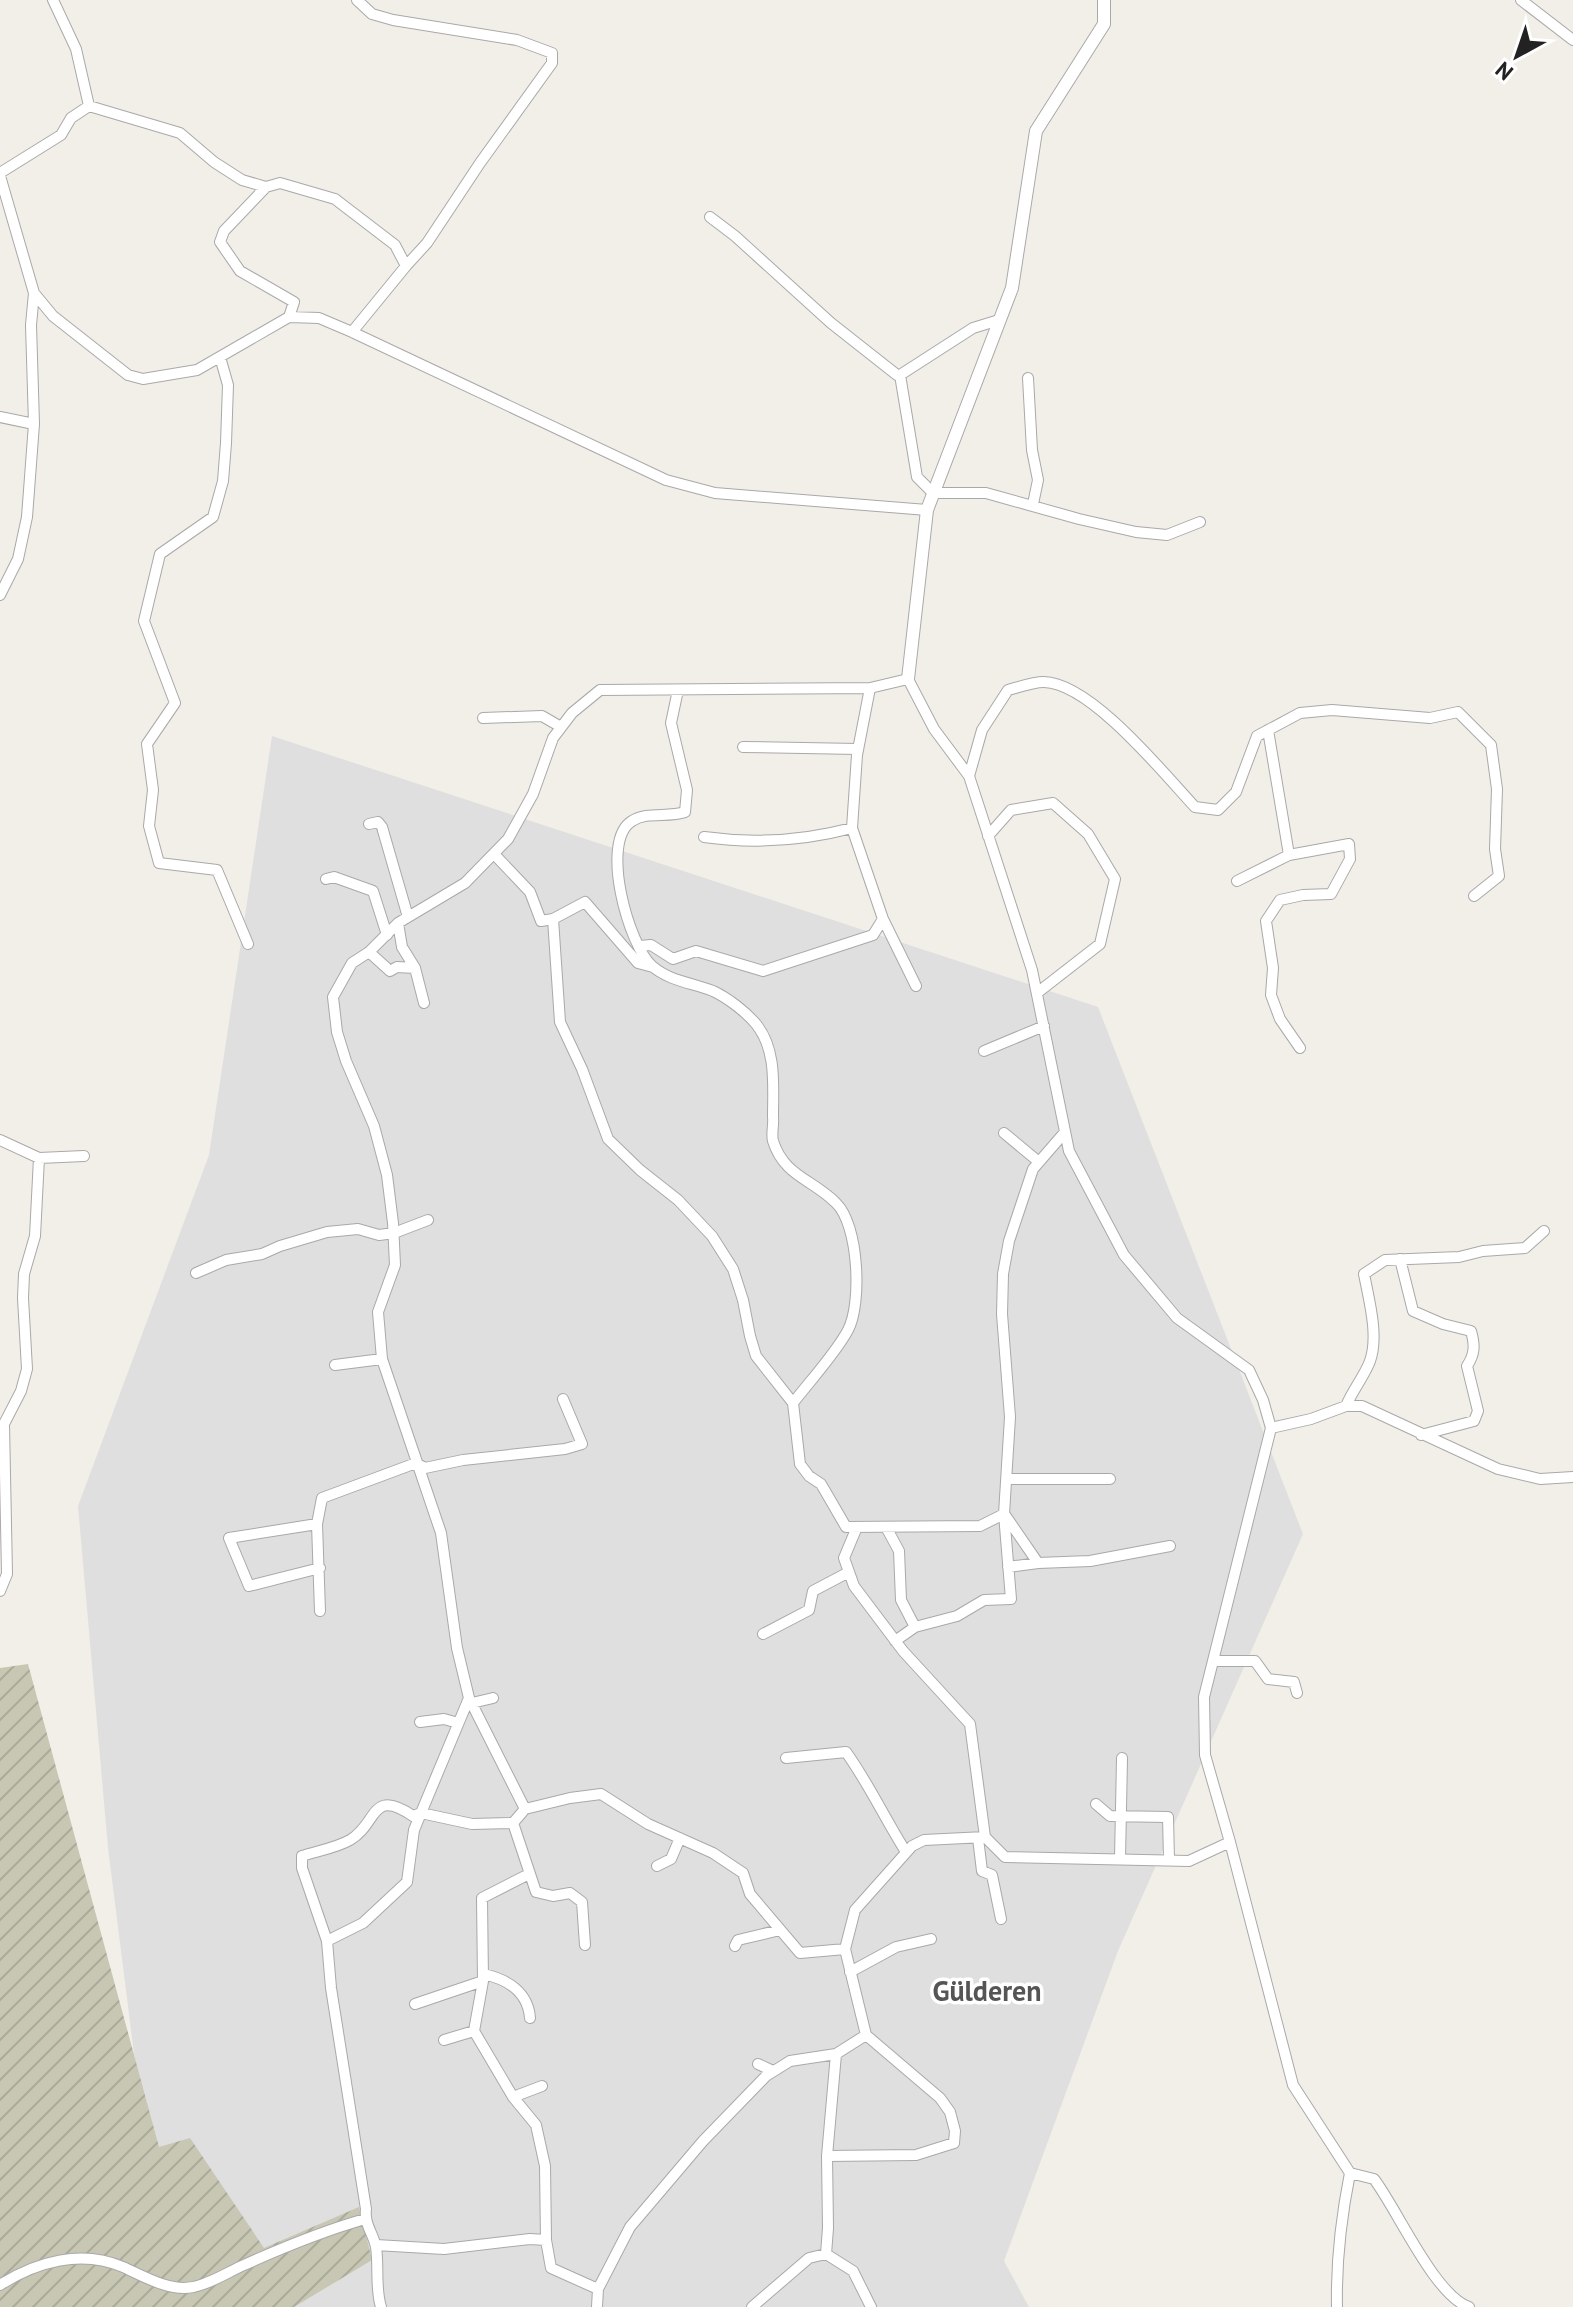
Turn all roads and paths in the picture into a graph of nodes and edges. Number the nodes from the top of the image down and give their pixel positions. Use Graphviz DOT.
graph roads {
  1 [pos="53,0"];
  2 [pos="357,0"];
  3 [pos="1104,0"];
  4 [pos="1521,0"];
  5 [pos="1573,40"];
  6 [pos="89,106"];
  7 [pos="0,174"];
  8 [pos="266,187"];
  9 [pos="710,217"];
  10 [pos="406,266"];
  11 [pos="34,293"];
  12 [pos="289,317"];
  13 [pos="999,320"];
  14 [pos="352,332"];
  15 [pos="220,357"];
  16 [pos="900,375"];
  17 [pos="1028,378"];
  18 [pos="0,417"];
  19 [pos="34,424"];
  20 [pos="933,493"];
  21 [pos="1033,504"];
  22 [pos="927,510"];
  23 [pos="1200,522"];
  24 [pos="0,595"];
  25 [pos="908,679"];
  26 [pos="870,688"];
  27 [pos="678,690"];
  28 [pos="483,718"];
  29 [pos="561,727"];
  30 [pos="1268,730"];
  31 [pos="743,747"];
  32 [pos="858,749"];
  33 [pos="969,776"];
  34 [pos="369,824"];
  35 [pos="852,828"];
  36 [pos="988,836"];
  37 [pos="704,837"];
  38 [pos="494,854"];
  39 [pos="1289,855"];
  40 [pos="326,879"];
  41 [pos="1237,881"];
  42 [pos="1474,896"];
  43 [pos="553,919"];
  44 [pos="883,919"];
  45 [pos="403,920"];
  46 [pos="387,935"];
  47 [pos="248,944"];
  48 [pos="640,946"];
  49 [pos="369,952"];
  50 [pos="653,967"];
  51 [pos="415,968"];
  52 [pos="916,986"];
  53 [pos="1037,993"];
  54 [pos="424,1003"];
  55 [pos="1044,1026"];
  56 [pos="1300,1048"];
  57 [pos="984,1051"];
  58 [pos="1065,1132"];
  59 [pos="1004,1133"];
  60 [pos="0,1140"];
  61 [pos="84,1156"];
  62 [pos="39,1158"];
  63 [pos="1039,1162"];
  64 [pos="428,1220"];
  65 [pos="1544,1231"];
  66 [pos="394,1233"];
  67 [pos="1400,1259"];
  68 [pos="196,1273"];
  69 [pos="382,1359"];
  70 [pos="335,1365"];
  71 [pos="563,1399"];
  72 [pos="793,1403"];
  73 [pos="1346,1406"];
  74 [pos="1271,1428"];
  75 [pos="1421,1435"];
  76 [pos="416,1463"];
  77 [pos="1573,1477"];
  78 [pos="1007,1479"];
  79 [pos="1110,1479"];
  80 [pos="1004,1514"];
  81 [pos="317,1524"];
  82 [pos="857,1527"];
  83 [pos="886,1527"];
  84 [pos="1170,1546"];
  85 [pos="1038,1563"];
  86 [pos="1008,1567"];
  87 [pos="320,1568"];
  88 [pos="849,1572"];
  89 [pos="0,1591"];
  90 [pos="320,1611"];
  91 [pos="915,1627"];
  92 [pos="763,1634"];
  93 [pos="895,1641"];
  94 [pos="1214,1661"];
  95 [pos="1297,1693"];
  96 [pos="493,1698"];
  97 [pos="470,1700"];
  98 [pos="420,1722"];
  99 [pos="458,1723"];
  100 [pos="786,1758"];
  101 [pos="1122,1758"];
  102 [pos="1096,1804"];
  103 [pos="525,1809"];
  104 [pos="421,1813"];
  105 [pos="1120,1816"];
  106 [pos="513,1823"];
  107 [pos="680,1838"];
  108 [pos="981,1838"];
  109 [pos="1230,1842"];
  110 [pos="906,1852"];
  111 [pos="1120,1859"];
  112 [pos="1169,1859"];
  113 [pos="657,1866"];
  114 [pos="529,1874"];
  115 [pos="1001,1919"];
  116 [pos="780,1930"];
  117 [pos="931,1939"];
  118 [pos="327,1941"];
  119 [pos="585,1945"];
  120 [pos="735,1946"];
  121 [pos="845,1949"];
  122 [pos="850,1972"];
  123 [pos="483,1978"];
  124 [pos="415,2004"];
  125 [pos="530,2018"];
  126 [pos="474,2031"];
  127 [pos="866,2035"];
  128 [pos="444,2040"];
  129 [pos="836,2054"];
  130 [pos="758,2064"];
  131 [pos="773,2071"];
  132 [pos="542,2086"];
  133 [pos="513,2097"];
  134 [pos="827,2156"];
  135 [pos="1350,2173"];
  136 [pos="365,2219"];
  137 [pos="546,2240"];
  138 [pos="376,2245"];
  139 [pos="826,2254"];
  140 [pos="0,2285"];
  141 [pos="598,2289"];
  142 [pos="381,2307"];
  143 [pos="597,2307"];
  144 [pos="752,2307"];
  145 [pos="871,2307"];
  146 [pos="1337,2307"];
  147 [pos="1469,2307"];
  1 -- 6 [label="street"];
  2 -- 10 [label="street"];
  3 -- 13 [label="street"];
  4 -- 5 [label="street"];
  6 -- 7 [label="street"];
  6 -- 8 [label="street"];
  7 -- 11 [label="street"];
  8 -- 10 [label="street"];
  8 -- 12 [label="street"];
  9 -- 16 [label="street"];
  10 -- 14 [label="street"];
  11 -- 15 [label="street"];
  11 -- 19 [label="street"];
  12 -- 14 [label="street"];
  12 -- 15 [label="street"];
  13 -- 16 [label="street"];
  13 -- 20 [label="street"];
  14 -- 22 [label="street"];
  15 -- 47 [label="street"];
  16 -- 20 [label="street"];
  17 -- 21 [label="street"];
  18 -- 19 [label="street"];
  19 -- 24 [label="street"];
  20 -- 21 [label="street"];
  20 -- 22 [label="street"];
  21 -- 23 [label="street"];
  22 -- 25 [label="street"];
  25 -- 26 [label="street"];
  25 -- 33 [label="street"];
  26 -- 27 [label="street"];
  26 -- 32 [label="street"];
  27 -- 29 [label="street"];
  27 -- 48 [label="street"];
  28 -- 29 [label="street"];
  29 -- 38 [label="street"];
  30 -- 33 [label="street"];
  30 -- 39 [label="street"];
  30 -- 42 [label="street"];
  31 -- 32 [label="street"];
  32 -- 35 [label="street"];
  33 -- 36 [label="street"];
  34 -- 45 [label="street"];
  35 -- 37 [label="street"];
  35 -- 44 [label="street"];
  36 -- 53 [label="street"];
  36 -- 53 [label="street"];
  38 -- 43 [label="street"];
  38 -- 45 [label="street"];
  39 -- 41 [label="street"];
  39 -- 56 [label="street"];
  40 -- 46 [label="street"];
  43 -- 50 [label="street"];
  43 -- 72 [label="street"];
  44 -- 48 [label="street"];
  44 -- 52 [label="street"];
  45 -- 46 [label="street"];
  45 -- 51 [label="street"];
  46 -- 49 [label="street"];
  48 -- 50 [label="street"];
  49 -- 51 [label="street"];
  49 -- 66 [label="street"];
  50 -- 72 [label="street"];
  51 -- 54 [label="street"];
  53 -- 55 [label="street"];
  55 -- 57 [label="street"];
  55 -- 58 [label="street"];
  58 -- 63 [label="street"];
  58 -- 74 [label="street"];
  59 -- 63 [label="street"];
  60 -- 62 [label="street"];
  61 -- 62 [label="street"];
  62 -- 89 [label="street"];
  63 -- 78 [label="street"];
  64 -- 66 [label="street"];
  65 -- 67 [label="street"];
  66 -- 68 [label="street"];
  66 -- 69 [label="street"];
  67 -- 73 [label="street"];
  67 -- 75 [label="street"];
  69 -- 70 [label="street"];
  69 -- 76 [label="street"];
  71 -- 76 [label="street"];
  72 -- 82 [label="street"];
  73 -- 74 [label="street"];
  73 -- 75 [label="street"];
  74 -- 94 [label="street"];
  75 -- 77 [label="street"];
  76 -- 81 [label="street"];
  76 -- 97 [label="street"];
  78 -- 79 [label="street"];
  78 -- 80 [label="street"];
  80 -- 83 [label="street"];
  80 -- 85 [label="street"];
  80 -- 86 [label="street"];
  81 -- 87 [label="street"];
  81 -- 87 [label="street"];
  82 -- 83 [label="street"];
  82 -- 88 [label="street"];
  83 -- 91 [label="street"];
  84 -- 85 [label="street"];
  85 -- 86 [label="street"];
  86 -- 91 [label="street"];
  87 -- 90 [label="street"];
  88 -- 92 [label="street"];
  88 -- 93 [label="street"];
  91 -- 93 [label="street"];
  93 -- 108 [label="street"];
  94 -- 95 [label="street"];
  94 -- 109 [label="street"];
  96 -- 97 [label="street"];
  97 -- 99 [label="street"];
  97 -- 103 [label="street"];
  98 -- 99 [label="street"];
  99 -- 104 [label="street"];
  100 -- 110 [label="street"];
  101 -- 105 [label="street"];
  102 -- 105 [label="street"];
  103 -- 106 [label="street"];
  103 -- 107 [label="street"];
  104 -- 106 [label="street"];
  104 -- 118 [label="street"];
  104 -- 118 [label="street"];
  105 -- 111 [label="street"];
  105 -- 112 [label="street"];
  106 -- 114 [label="street"];
  107 -- 113 [label="street"];
  107 -- 116 [label="street"];
  108 -- 110 [label="street"];
  108 -- 111 [label="street"];
  108 -- 115 [label="street"];
  109 -- 112 [label="street"];
  109 -- 135 [label="street"];
  110 -- 121 [label="street"];
  111 -- 112 [label="street"];
  114 -- 119 [label="street"];
  114 -- 123 [label="street"];
  116 -- 120 [label="street"];
  116 -- 121 [label="street"];
  117 -- 122 [label="street"];
  118 -- 136 [label="street"];
  121 -- 122 [label="street"];
  122 -- 127 [label="street"];
  123 -- 124 [label="street"];
  123 -- 125 [label="street"];
  123 -- 126 [label="street"];
  126 -- 128 [label="street"];
  126 -- 133 [label="street"];
  127 -- 129 [label="street"];
  127 -- 134 [label="street"];
  129 -- 131 [label="street"];
  129 -- 134 [label="street"];
  130 -- 131 [label="street"];
  131 -- 141 [label="street"];
  132 -- 133 [label="street"];
  133 -- 137 [label="street"];
  134 -- 139 [label="street"];
  135 -- 146 [label="street"];
  135 -- 147 [label="street"];
  136 -- 138 [label="street"];
  136 -- 140 [label="street"];
  137 -- 138 [label="street"];
  137 -- 141 [label="street"];
  138 -- 142 [label="street"];
  139 -- 144 [label="street"];
  139 -- 145 [label="street"];
  141 -- 143 [label="street"];
}
